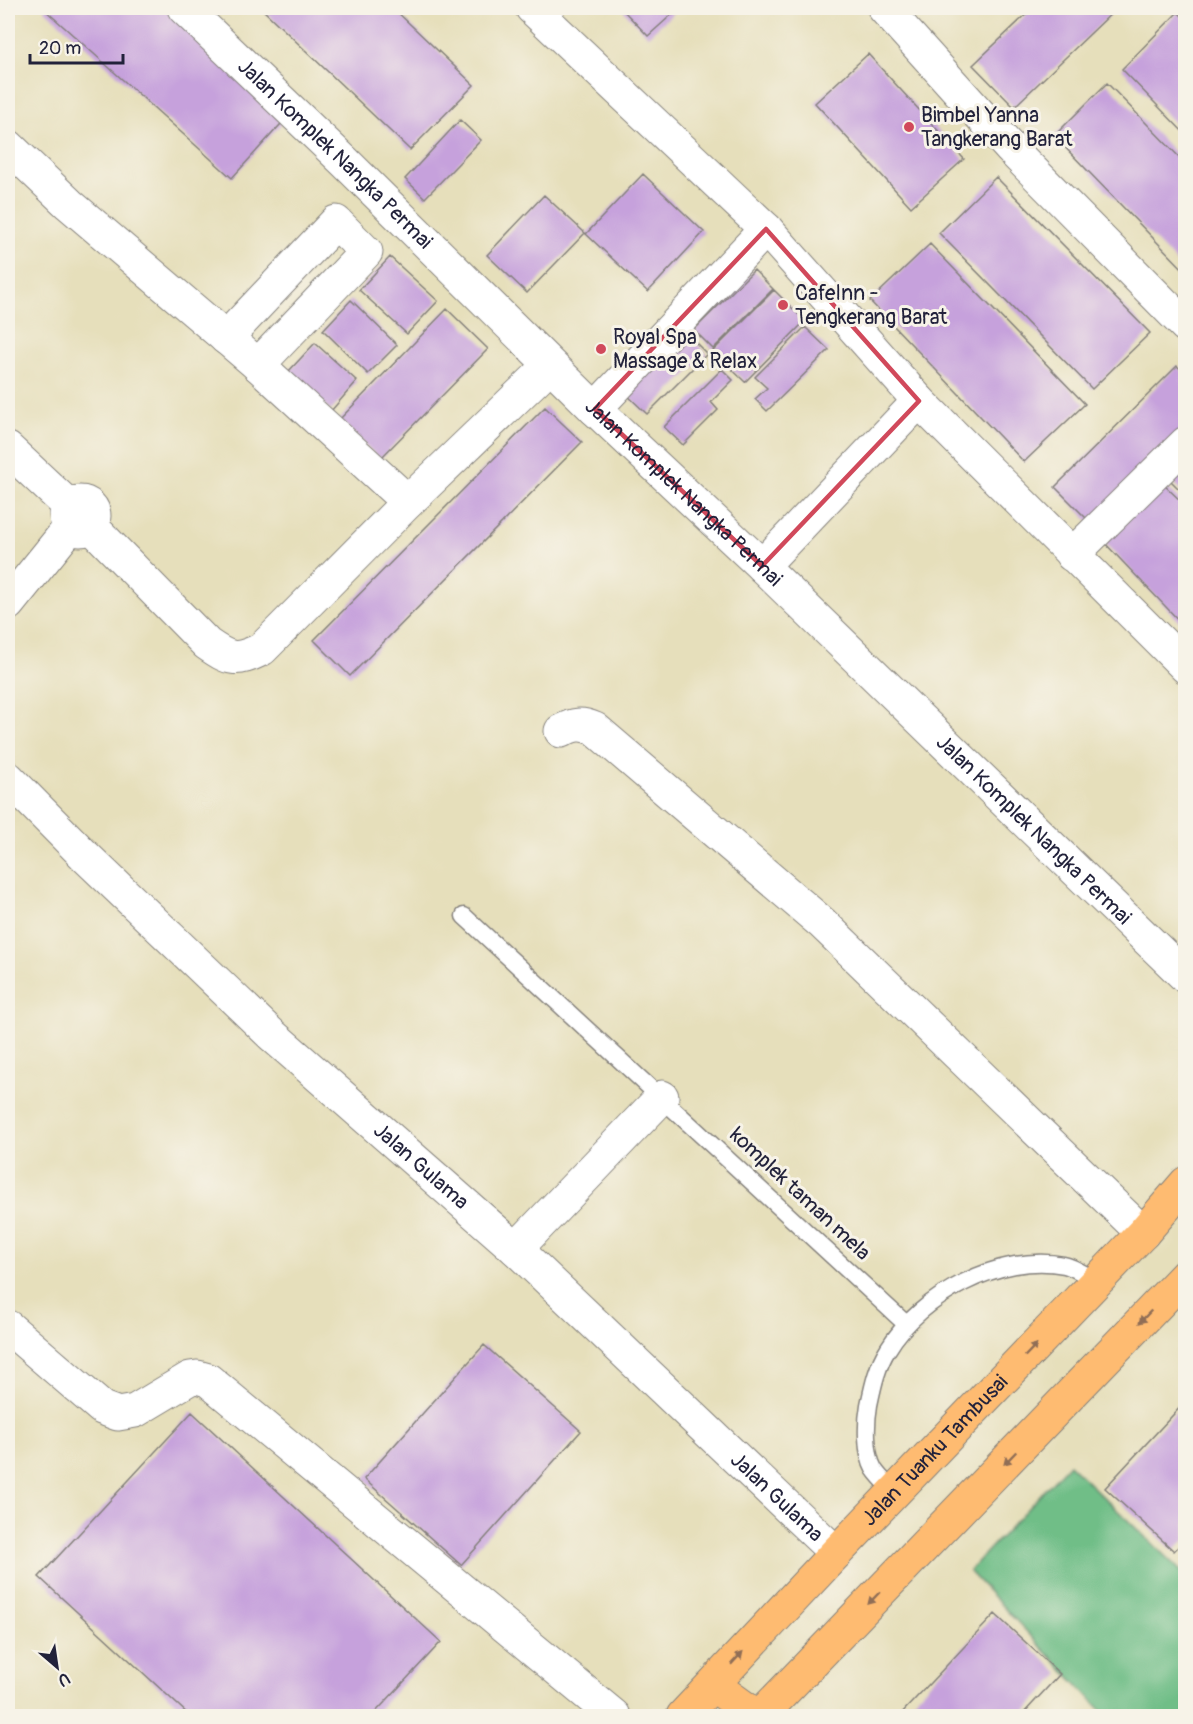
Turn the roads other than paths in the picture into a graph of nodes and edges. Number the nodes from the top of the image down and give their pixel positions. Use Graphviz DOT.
graph roads {
  1 [pos="184,8"];
  2 [pos="532,8"];
  3 [pos="884,8"];
  4 [pos="8,146"];
  5 [pos="766,229"];
  6 [pos="1185,326"];
  7 [pos="226,338"];
  8 [pos="258,365"];
  9 [pos="538,377"];
  10 [pos="919,401"];
  11 [pos="595,409"];
  12 [pos="1185,443"];
  13 [pos="8,449"];
  14 [pos="408,502"];
  15 [pos="77,519"];
  16 [pos="1072,555"];
  17 [pos="762,566"];
  18 [pos="8,604"];
  19 [pos="1185,667"];
  20 [pos="561,731"];
  21 [pos="8,778"];
  22 [pos="464,916"];
  23 [pos="1185,977"];
  24 [pos="662,1097"];
  25 [pos="1185,1183"];
  26 [pos="1143,1233"];
  27 [pos="516,1250"];
  28 [pos="1185,1275"];
  29 [pos="1096,1281"];
  30 [pos="906,1324"];
  31 [pos="8,1327"];
  32 [pos="895,1492"];
  33 [pos="836,1553"];
  34 [pos="713,1685"];
  35 [pos="614,1716"];
  36 [pos="683,1716"];
  37 [pos="758,1716"];
  1 -- 11 [label="street, Jalan Komplek Nangka Permai"];
  2 -- 5 [label="street"];
  3 -- 6 [label="street"];
  4 -- 7 [label="street"];
  5 -- 10 [label="street"];
  5 -- 11 [label="street"];
  7 -- 8 [label="street"];
  7 -- 8 [label="street"];
  8 -- 14 [label="street"];
  9 -- 14 [label="street"];
  10 -- 16 [label="street"];
  10 -- 17 [label="street"];
  11 -- 17 [label="street, Jalan Komplek Nangka Permai"];
  12 -- 16 [label="street"];
  13 -- 15 [label="street"];
  14 -- 15 [label="street"];
  15 -- 18 [label="street"];
  16 -- 19 [label="street"];
  17 -- 23 [label="street, Jalan Komplek Nangka Permai"];
  20 -- 26 [label="street"];
  21 -- 27 [label="street, Jalan Gulama"];
  22 -- 24 [label="lane, komplek taman mela"];
  24 -- 27 [label="street"];
  24 -- 30 [label="lane, komplek taman mela"];
  25 -- 26 [label="main road, Jalan Tuanku Tambusai"];
  26 -- 29 [label="main road, Jalan Tuanku Tambusai"];
  27 -- 33 [label="street, Jalan Gulama"];
  28 -- 37 [label="main road, one-way"];
  29 -- 30 [label="lane"];
  32 -- 29 [label="main road, Jalan Tuanku Tambusai, one-way"];
  30 -- 32 [label="lane"];
  31 -- 35 [label="street"];
  32 -- 33 [label="main road, Jalan Tuanku Tambusai"];
  34 -- 33 [label="main road, Jalan Tuanku Tambusai, one-way"];
  34 -- 36 [label="main road, Jalan Tuanku Tambusai"];
  34 -- 37 [label="main road"];
}
